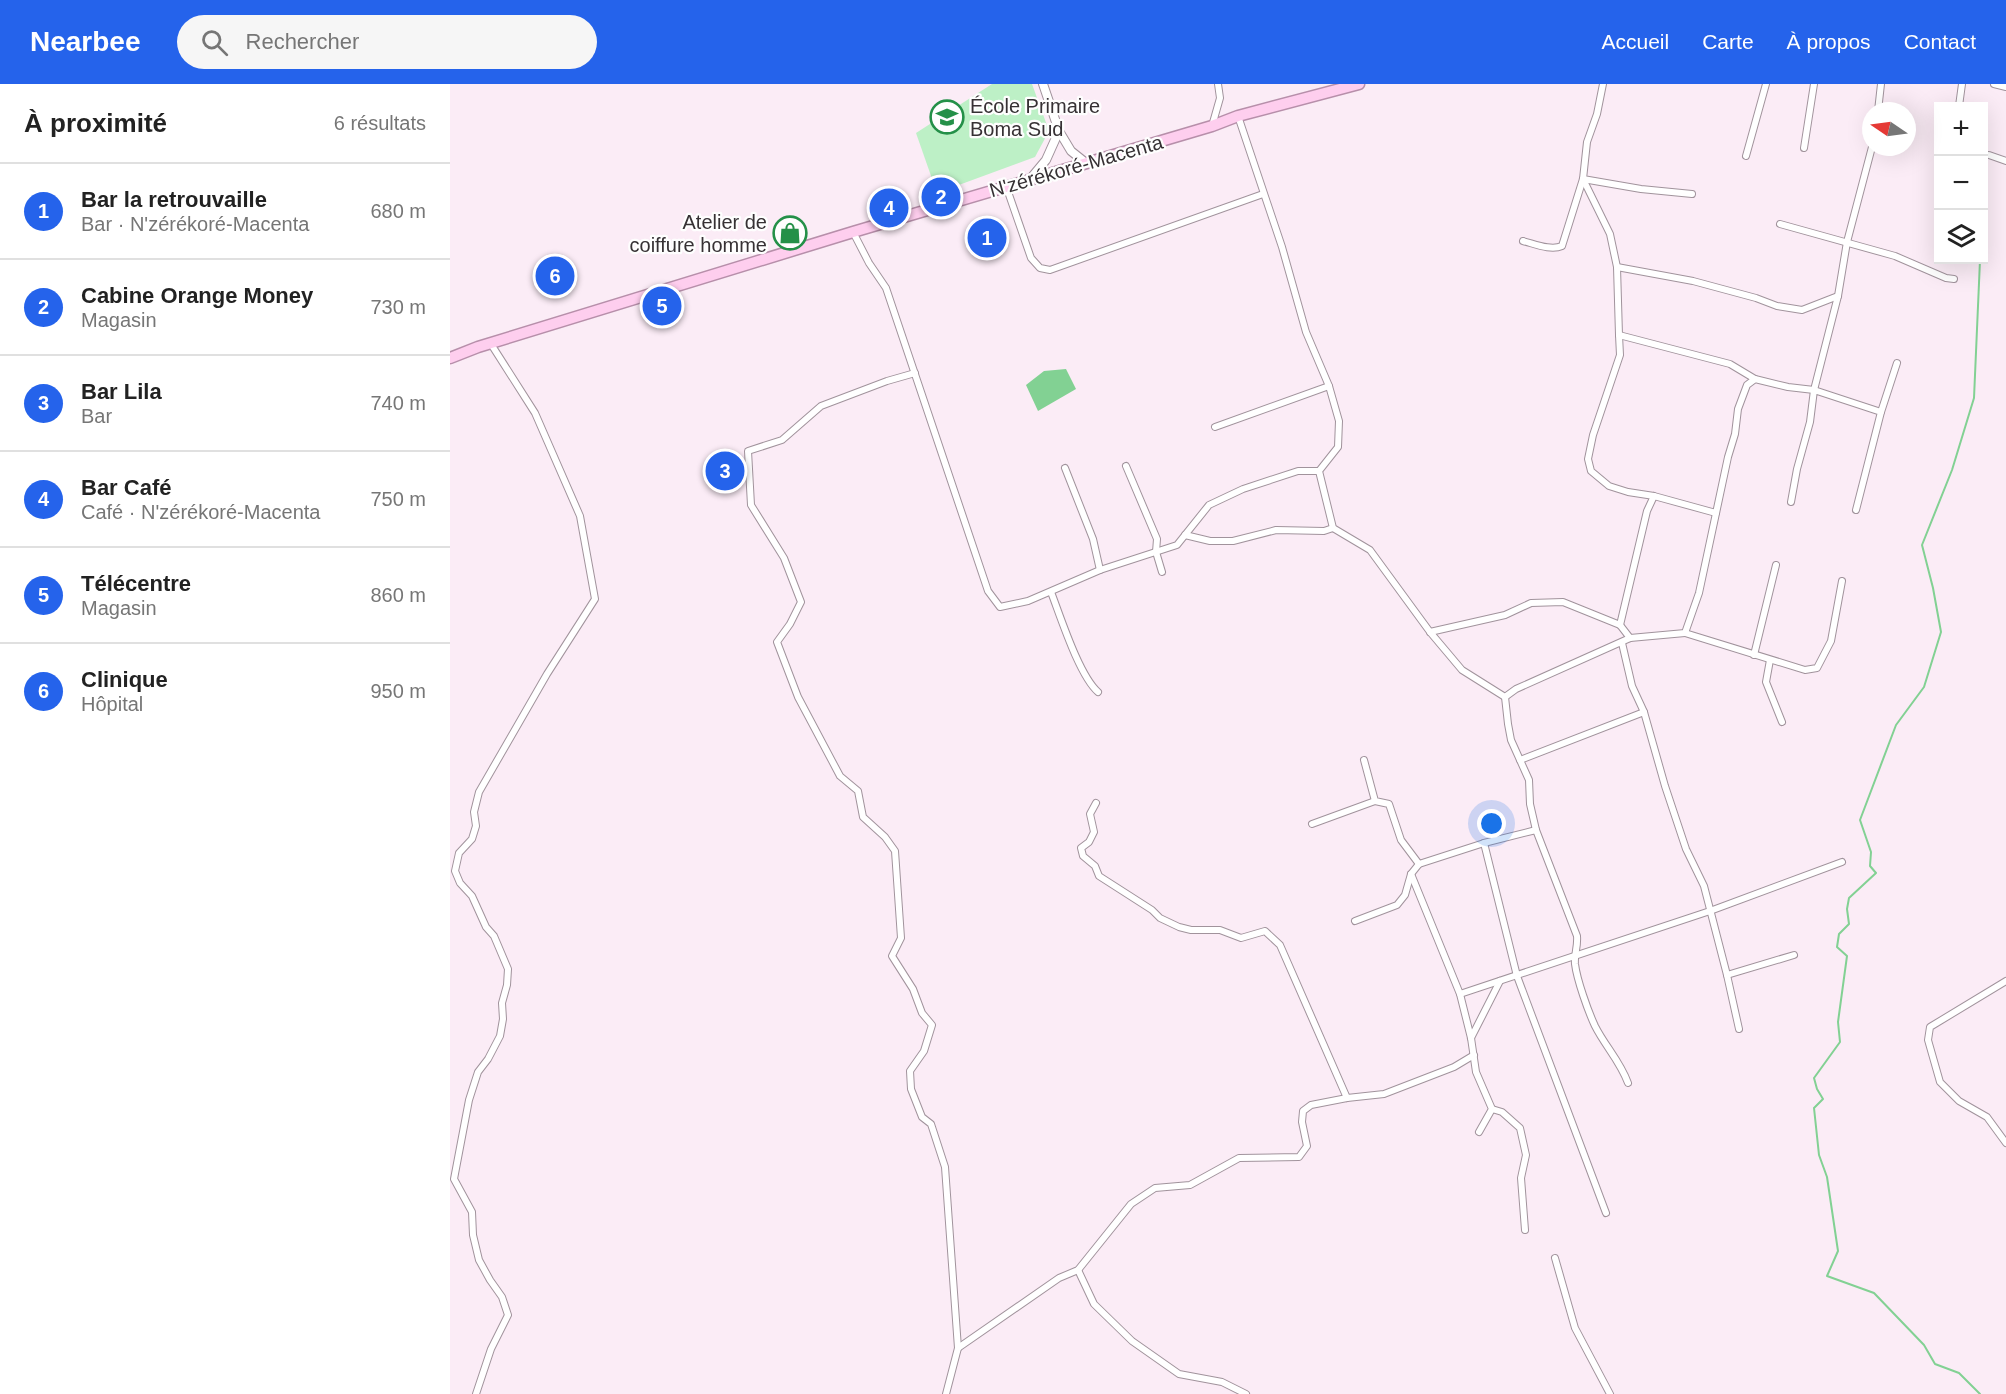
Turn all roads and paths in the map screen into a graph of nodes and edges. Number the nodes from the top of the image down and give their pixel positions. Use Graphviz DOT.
graph roads {
  1 [pos="1044,84"];
  2 [pos="1218,84"];
  3 [pos="1359,84"];
  4 [pos="1604,84"];
  5 [pos="1766,84"];
  6 [pos="1814,84"];
  7 [pos="1881,84"];
  8 [pos="1962,84"];
  9 [pos="1344,86"];
  10 [pos="1879,102"];
  11 [pos="1960,102"];
  12 [pos="1238,116"];
  13 [pos="1212,126"];
  14 [pos="1059,131"];
  15 [pos="1804,148"];
  16 [pos="1989,155"];
  17 [pos="1746,156"];
  18 [pos="1870,156"];
  19 [pos="2006,161"];
  20 [pos="1086,163"];
  21 [pos="1031,179"];
  22 [pos="1582,179"];
  23 [pos="1006,186"];
  24 [pos="1263,194"];
  25 [pos="1692,194"];
  26 [pos="1780,224"];
  27 [pos="853,232"];
  28 [pos="1523,241"];
  29 [pos="1847,242"];
  30 [pos="1617,267"];
  31 [pos="1954,279"];
  32 [pos="1838,296"];
  33 [pos="1619,335"];
  34 [pos="491,344"];
  35 [pos="450,358"];
  36 [pos="1897,363"];
  37 [pos="915,373"];
  38 [pos="1755,379"];
  39 [pos="1329,386"];
  40 [pos="1814,390"];
  41 [pos="1881,412"];
  42 [pos="1215,427"];
  43 [pos="1126,466"];
  44 [pos="1065,468"];
  45 [pos="1319,471"];
  46 [pos="1654,496"];
  47 [pos="1791,502"];
  48 [pos="1856,510"];
  49 [pos="1716,513"];
  50 [pos="1333,528"];
  51 [pos="1185,535"];
  52 [pos="1156,552"];
  53 [pos="1776,565"];
  54 [pos="1100,570"];
  55 [pos="1162,572"];
  56 [pos="1842,581"];
  57 [pos="1051,592"];
  58 [pos="1620,625"];
  59 [pos="1430,632"];
  60 [pos="1685,633"];
  61 [pos="1630,638"];
  62 [pos="1622,643"];
  63 [pos="1754,655"];
  64 [pos="1770,660"];
  65 [pos="1098,692"];
  66 [pos="1506,697"];
  67 [pos="1644,712"];
  68 [pos="1782,722"];
  69 [pos="1364,760"];
  70 [pos="1520,760"];
  71 [pos="1375,801"];
  72 [pos="1096,803"];
  73 [pos="1312,824"];
  74 [pos="1536,830"];
  75 [pos="1484,843"];
  76 [pos="1842,862"];
  77 [pos="1419,864"];
  78 [pos="1411,874"];
  79 [pos="1710,911"];
  80 [pos="1354,921"];
  81 [pos="1794,955"];
  82 [pos="1576,956"];
  83 [pos="1727,975"];
  84 [pos="1517,976"];
  85 [pos="1500,981"];
  86 [pos="2006,981"];
  87 [pos="1460,994"];
  88 [pos="1739,1029"];
  89 [pos="1472,1038"];
  90 [pos="1474,1055"];
  91 [pos="1628,1083"];
  92 [pos="1347,1098"];
  93 [pos="1492,1109"];
  94 [pos="1479,1132"];
  95 [pos="2006,1143"];
  96 [pos="1606,1213"];
  97 [pos="1525,1230"];
  98 [pos="1555,1258"];
  99 [pos="1078,1270"];
  100 [pos="958,1347"];
  101 [pos="476,1394"];
  102 [pos="946,1394"];
  103 [pos="1246,1394"];
  104 [pos="1610,1394"];
  1 -- 14 [label="street"];
  2 -- 13 [label="street"];
  3 -- 9 [label="highway, N'zérékoré-Macenta"];
  4 -- 22 [label="street"];
  5 -- 17 [label="street"];
  6 -- 15 [label="street"];
  7 -- 10 [label="street"];
  8 -- 11 [label="street"];
  9 -- 12 [label="highway, N'zérékoré-Macenta"];
  12 -- 13 [label="highway, N'zérékoré-Macenta"];
  12 -- 24 [label="street"];
  13 -- 20 [label="highway, N'zérékoré-Macenta"];
  14 -- 20 [label="street"];
  14 -- 21 [label="street"];
  16 -- 19 [label="street"];
  18 -- 29 [label="street"];
  20 -- 21 [label="highway, N'zérékoré-Macenta"];
  21 -- 23 [label="highway, N'zérékoré-Macenta"];
  22 -- 25 [label="street"];
  22 -- 28 [label="street"];
  22 -- 30 [label="street"];
  23 -- 24 [label="street"];
  23 -- 27 [label="highway, N'zérékoré-Macenta"];
  24 -- 39 [label="street"];
  26 -- 29 [label="street"];
  27 -- 34 [label="highway, N'zérékoré-Macenta"];
  27 -- 37 [label="street"];
  29 -- 31 [label="street"];
  29 -- 32 [label="street"];
  30 -- 32 [label="street"];
  30 -- 33 [label="street"];
  32 -- 40 [label="street"];
  33 -- 38 [label="street"];
  33 -- 46 [label="street"];
  34 -- 35 [label="highway, N'zérékoré-Macenta"];
  34 -- 101 [label="street"];
  36 -- 41 [label="street"];
  37 -- 57 [label="street"];
  37 -- 100 [label="street"];
  38 -- 40 [label="street"];
  38 -- 49 [label="street"];
  39 -- 42 [label="street"];
  39 -- 45 [label="street"];
  40 -- 41 [label="street"];
  40 -- 47 [label="street"];
  41 -- 48 [label="street"];
  43 -- 52 [label="street"];
  44 -- 54 [label="street"];
  45 -- 50 [label="street"];
  45 -- 51 [label="street"];
  46 -- 49 [label="street"];
  46 -- 58 [label="street"];
  49 -- 60 [label="street"];
  50 -- 51 [label="street"];
  50 -- 59 [label="street"];
  51 -- 52 [label="street"];
  52 -- 54 [label="street"];
  52 -- 55 [label="street"];
  53 -- 63 [label="street"];
  54 -- 57 [label="street"];
  56 -- 64 [label="street"];
  57 -- 65 [label="street"];
  58 -- 59 [label="street"];
  58 -- 61 [label="street"];
  59 -- 66 [label="street"];
  60 -- 61 [label="street"];
  60 -- 63 [label="street"];
  61 -- 62 [label="street"];
  62 -- 66 [label="street"];
  62 -- 67 [label="street"];
  63 -- 64 [label="street"];
  64 -- 68 [label="street"];
  66 -- 70 [label="street"];
  67 -- 70 [label="street"];
  67 -- 79 [label="street"];
  69 -- 71 [label="street"];
  70 -- 74 [label="street"];
  71 -- 73 [label="street"];
  71 -- 77 [label="street"];
  72 -- 92 [label="street"];
  74 -- 75 [label="street"];
  74 -- 82 [label="street"];
  75 -- 77 [label="street"];
  75 -- 84 [label="street"];
  76 -- 79 [label="street"];
  77 -- 78 [label="street"];
  78 -- 80 [label="street"];
  78 -- 87 [label="street"];
  79 -- 82 [label="street"];
  79 -- 83 [label="street"];
  81 -- 83 [label="street"];
  82 -- 84 [label="street"];
  82 -- 91 [label="street"];
  83 -- 88 [label="street"];
  84 -- 85 [label="street"];
  84 -- 96 [label="street"];
  85 -- 87 [label="street"];
  85 -- 89 [label="street"];
  86 -- 95 [label="street"];
  87 -- 89 [label="street"];
  89 -- 90 [label="street"];
  90 -- 92 [label="street"];
  90 -- 93 [label="street"];
  92 -- 99 [label="street"];
  93 -- 94 [label="street"];
  93 -- 97 [label="street"];
  98 -- 104 [label="street"];
  99 -- 100 [label="street"];
  99 -- 103 [label="street"];
  100 -- 102 [label="street"];
}
